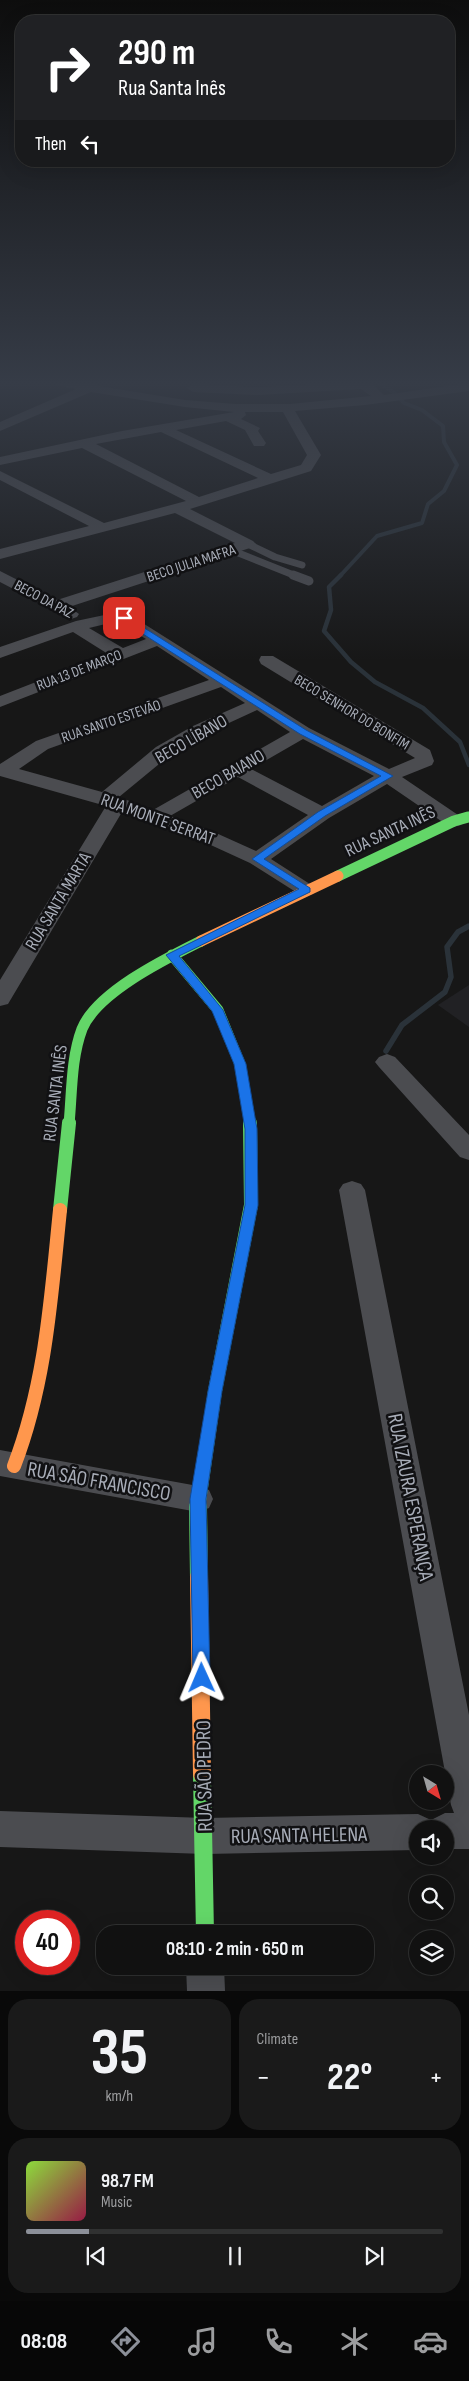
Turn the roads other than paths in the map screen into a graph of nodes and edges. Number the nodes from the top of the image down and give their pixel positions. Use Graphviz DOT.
graph roads {
  1 [pos="0,475"];
  2 [pos="146,475"];
  3 [pos="261,475"];
  4 [pos="286,475"];
  5 [pos="272,480"];
  6 [pos="198,501"];
  7 [pos="178,508"];
  8 [pos="103,528"];
  9 [pos="248,544"];
  10 [pos="231,550"];
  11 [pos="0,554"];
  12 [pos="302,564"];
  13 [pos="0,576"];
  14 [pos="309,581"];
  15 [pos="58,605"];
  16 [pos="82,625"];
  17 [pos="159,640"];
  18 [pos="0,654"];
  19 [pos="120,654"];
  20 [pos="267,660"];
  21 [pos="222,681"];
  22 [pos="0,702"];
  23 [pos="259,704"];
  24 [pos="303,732"];
  25 [pos="236,769"];
  26 [pos="2,771"];
  27 [pos="388,776"];
  28 [pos="111,802"];
  29 [pos="322,814"];
  30 [pos="154,817"];
  31 [pos="461,819"];
  32 [pos="257,859"];
  33 [pos="306,890"];
  34 [pos="172,955"];
  35 [pos="0,999"];
  36 [pos="387,1062"];
  37 [pos="469,1151"];
  38 [pos="352,1190"];
  39 [pos="7,1464"];
  40 [pos="198,1499"];
  41 [pos="469,1804"];
  42 [pos="0,1829"];
  43 [pos="469,1831"];
  44 [pos="409,1832"];
  45 [pos="454,1832"];
  46 [pos="205,1836"];
  47 [pos="206,1925"];
  48 [pos="206,1975"];
  49 [pos="206,1991"];
  1 -- 8 [label="street"];
  2 -- 6 [label="street"];
  3 -- 5 [label="street"];
  4 -- 5 [label="street"];
  5 -- 6 [label="street"];
  6 -- 7 [label="street"];
  7 -- 8 [label="street"];
  7 -- 9 [label="street, BECO JULIA MAFRA"];
  8 -- 11 [label="street"];
  9 -- 10 [label="street, BECO JULIA MAFRA"];
  9 -- 12 [label="lane"];
  10 -- 14 [label="lane"];
  10 -- 15 [label="street, BECO JULIA MAFRA"];
  13 -- 15 [label="street, BECO DA PAZ"];
  15 -- 16 [label="street, BECO DA PAZ"];
  16 -- 17 [label="street"];
  16 -- 18 [label="street"];
  16 -- 19 [label="street, BECO DA PAZ"];
  17 -- 19 [label="street, RUA 13 DE MARÇO"];
  17 -- 21 [label="street"];
  19 -- 22 [label="street, RUA 13 DE MARÇO"];
  20 -- 27 [label="street, BECO SENHOR DO BONFIM"];
  21 -- 23 [label="street"];
  21 -- 26 [label="street, RUA SANTO ESTEVÃO"];
  23 -- 24 [label="street"];
  23 -- 28 [label="street, BECO LÍBANO"];
  24 -- 25 [label="street, BECO BAIANO"];
  24 -- 27 [label="street"];
  25 -- 29 [label="street"];
  25 -- 30 [label="street, BECO BAIANO"];
  26 -- 28 [label="street, RUA MONTE SERRAT"];
  27 -- 29 [label="street"];
  27 -- 31 [label="street"];
  28 -- 30 [label="street, RUA MONTE SERRAT"];
  28 -- 35 [label="street, RUA SANTA MARTA"];
  29 -- 32 [label="street"];
  30 -- 32 [label="street, RUA MONTE SERRAT"];
  31 -- 33 [label="street, RUA SANTA INÊS"];
  32 -- 33 [label="street, RUA MONTE SERRAT"];
  33 -- 34 [label="street, RUA SANTA INÊS"];
  34 -- 39 [label="street, RUA SANTA INÊS"];
  34 -- 40 [label="street, RUA SÃO PEDRO"];
  36 -- 37 [label="street"];
  38 -- 41 [label="street, RUA IZAURA ESPERANÇA"];
  39 -- 40 [label="street, RUA SÃO FRANCISCO"];
  40 -- 46 [label="street, RUA SÃO PEDRO"];
  42 -- 46 [label="street, RUA SANTA HELENA"];
  43 -- 45 [label="street"];
  44 -- 46 [label="street, RUA SANTA HELENA"];
  46 -- 47 [label="street, RUA SÃO PEDRO"];
  48 -- 49 [label="street"];
}
